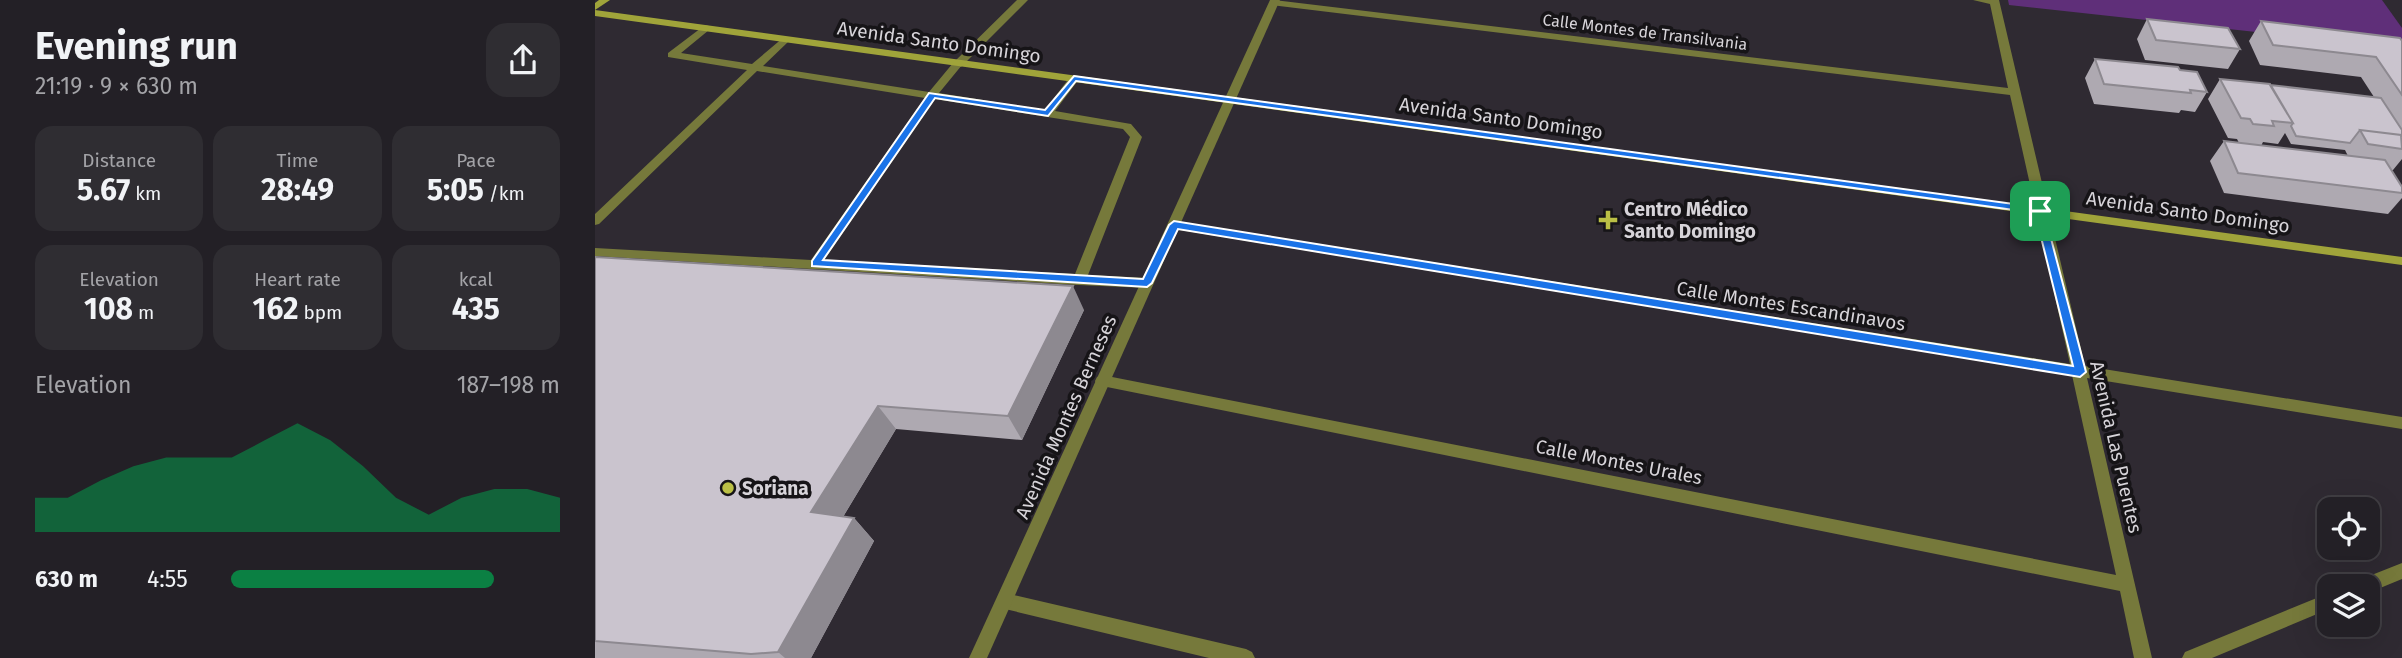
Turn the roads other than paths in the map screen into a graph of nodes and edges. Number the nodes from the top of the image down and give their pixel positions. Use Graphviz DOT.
graph roads {
  1 [pos="605,0"];
  2 [pos="1023,0"];
  3 [pos="1978,0"];
  4 [pos="1275,1"];
  5 [pos="1995,1"];
  6 [pos="595,7"];
  7 [pos="595,13"];
  8 [pos="705,28"];
  9 [pos="784,40"];
  10 [pos="957,65"];
  11 [pos="754,69"];
  12 [pos="1074,79"];
  13 [pos="2013,92"];
  14 [pos="932,95"];
  15 [pos="1231,100"];
  16 [pos="1048,113"];
  17 [pos="2040,211"];
  18 [pos="595,221"];
  19 [pos="1174,225"];
  20 [pos="595,252"];
  21 [pos="2402,261"];
  22 [pos="815,263"];
  23 [pos="1079,280"];
  24 [pos="1147,283"];
  25 [pos="2080,372"];
  26 [pos="1102,381"];
  27 [pos="2402,423"];
  28 [pos="2402,571"];
  29 [pos="2380,580"];
  30 [pos="2127,585"];
  31 [pos="1005,601"];
  32 [pos="2317,606"];
  33 [pos="978,658"];
  34 [pos="1246,658"];
  35 [pos="2143,658"];
  36 [pos="2191,658"];
  1 -- 6 [label="main road"];
  2 -- 10 [label="street"];
  3 -- 5 [label="street"];
  4 -- 13 [label="street, Calle Montes de Transilvania"];
  4 -- 15 [label="street, Avenida Montes Berneses"];
  5 -- 13 [label="street, Avenida Las Puentes"];
  7 -- 8 [label="main road, Avenida Santo Domingo"];
  8 -- 9 [label="main road, Avenida Santo Domingo"];
  8 -- 11 [label="street"];
  9 -- 10 [label="main road, Avenida Santo Domingo"];
  9 -- 11 [label="street"];
  10 -- 12 [label="main road, Avenida Santo Domingo"];
  10 -- 14 [label="street"];
  11 -- 14 [label="street"];
  11 -- 18 [label="street"];
  12 -- 15 [label="main road, Avenida Santo Domingo"];
  12 -- 16 [label="street"];
  13 -- 17 [label="street, Avenida Las Puentes"];
  14 -- 16 [label="street"];
  14 -- 22 [label="street"];
  15 -- 17 [label="main road, Avenida Santo Domingo"];
  15 -- 19 [label="street, Avenida Montes Berneses"];
  16 -- 23 [label="street"];
  17 -- 21 [label="main road, Avenida Santo Domingo"];
  17 -- 25 [label="street, Avenida Las Puentes"];
  19 -- 24 [label="street, Avenida Montes Berneses"];
  19 -- 25 [label="street, Calle Montes Escandinavos"];
  20 -- 22 [label="street"];
  22 -- 23 [label="street"];
  23 -- 24 [label="street"];
  24 -- 26 [label="street, Avenida Montes Berneses"];
  25 -- 27 [label="street, Calle Montes Escandinavos"];
  25 -- 30 [label="street, Avenida Las Puentes"];
  26 -- 30 [label="street, Calle Montes Urales"];
  26 -- 31 [label="street, Avenida Montes Berneses"];
  28 -- 29 [label="street"];
  30 -- 35 [label="street, Avenida Las Puentes"];
  31 -- 33 [label="street, Avenida Montes Berneses"];
  31 -- 34 [label="street"];
  32 -- 36 [label="street"];
}
